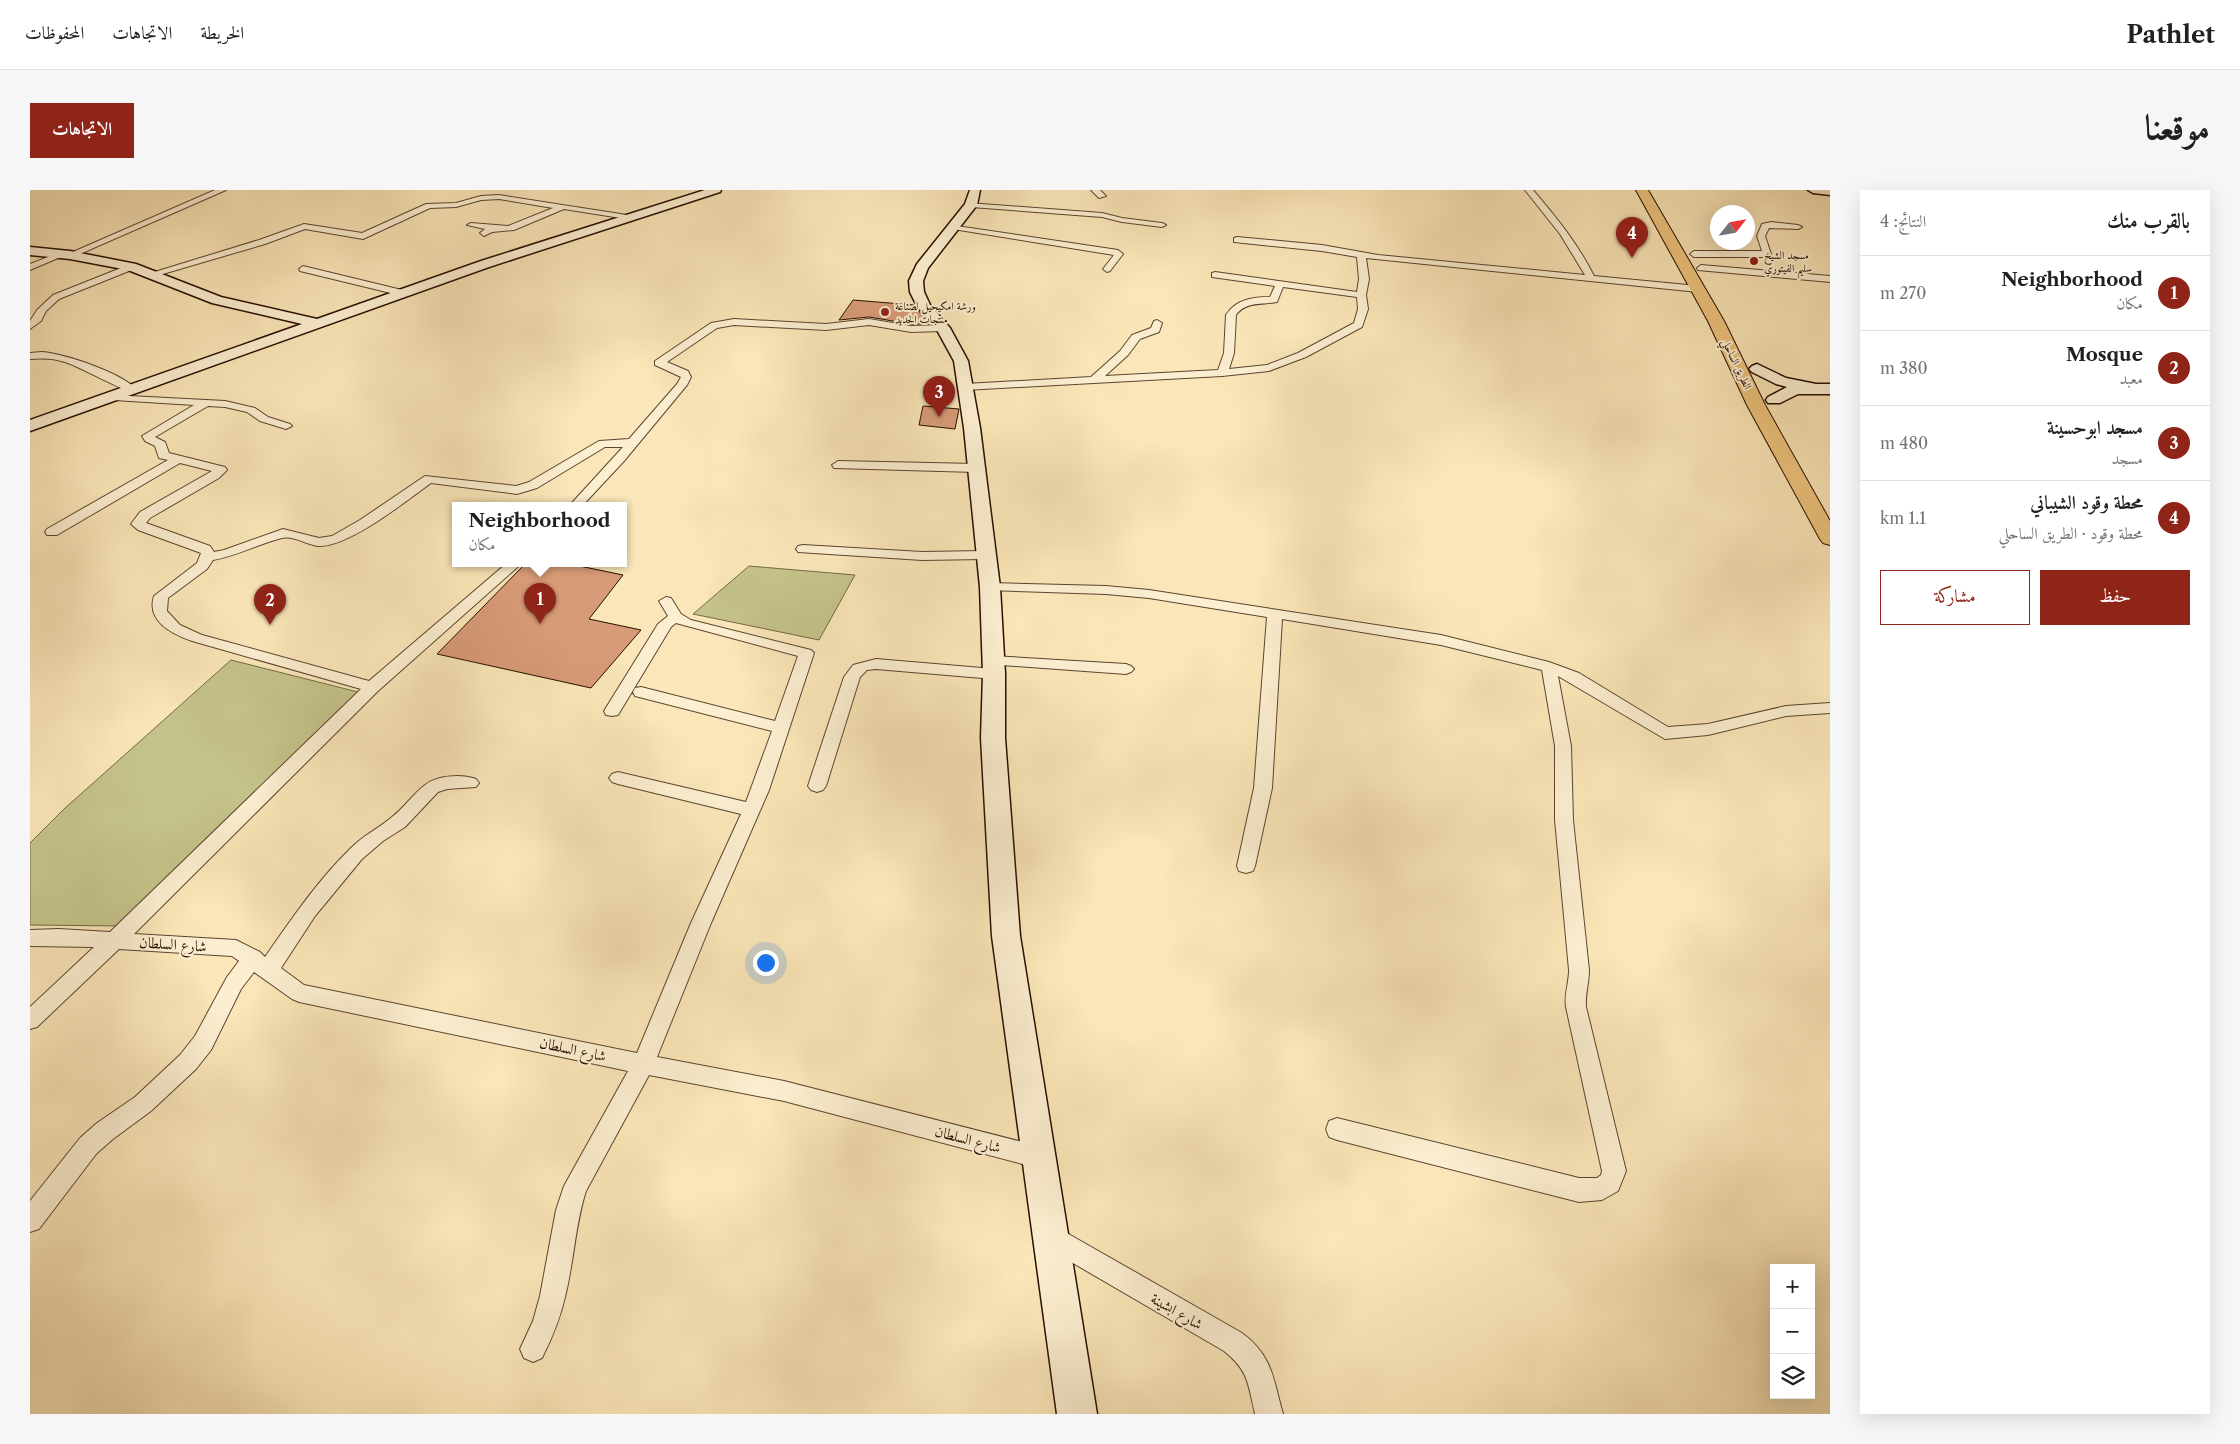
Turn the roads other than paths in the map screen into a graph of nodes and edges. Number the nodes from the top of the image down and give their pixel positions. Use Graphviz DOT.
graph roads {
  1 [pos="222,190"];
  2 [pos="716,190"];
  3 [pos="1095,190"];
  4 [pos="1529,190"];
  5 [pos="1642,190"];
  6 [pos="1659,190"];
  7 [pos="1813,190"];
  8 [pos="1830,192"];
  9 [pos="1102,196"];
  10 [pos="568,207"];
  11 [pos="964,211"];
  12 [pos="627,217"];
  13 [pos="471,225"];
  14 [pos="1162,225"];
  15 [pos="1798,227"];
  16 [pos="498,228"];
  17 [pos="484,233"];
  18 [pos="1060,234"];
  19 [pos="1238,240"];
  20 [pos="30,250"];
  21 [pos="66,255"];
  22 [pos="1362,255"];
  23 [pos="1697,261"];
  24 [pos="131,267"];
  25 [pos="30,268"];
  26 [pos="303,269"];
  27 [pos="1107,269"];
  28 [pos="154,274"];
  29 [pos="1215,276"];
  30 [pos="1591,279"];
  31 [pos="1830,280"];
  32 [pos="1280,284"];
  33 [pos="1698,289"];
  34 [pos="403,294"];
  35 [pos="1361,295"];
  36 [pos="1716,321"];
  37 [pos="1734,322"];
  38 [pos="1157,323"];
  39 [pos="319,324"];
  40 [pos="30,326"];
  41 [pos="943,328"];
  42 [pos="33,352"];
  43 [pos="1757,369"];
  44 [pos="1222,373"];
  45 [pos="1094,380"];
  46 [pos="965,387"];
  47 [pos="1812,388"];
  48 [pos="1830,389"];
  49 [pos="132,390"];
  50 [pos="114,397"];
  51 [pos="1774,400"];
  52 [pos="206,403"];
  53 [pos="1783,416"];
  54 [pos="30,426"];
  55 [pos="286,426"];
  56 [pos="632,443"];
  57 [pos="178,459"];
  58 [pos="838,465"];
  59 [pos="976,468"];
  60 [pos="579,502"];
  61 [pos="52,532"];
  62 [pos="1830,539"];
  63 [pos="803,548"];
  64 [pos="985,555"];
  65 [pos="208,557"];
  66 [pos="510,567"];
  67 [pos="990,587"];
  68 [pos="666,601"];
  69 [pos="1275,614"];
  70 [pos="676,617"];
  71 [pos="993,667"];
  72 [pos="1549,667"];
  73 [pos="1126,669"];
  74 [pos="372,687"];
  75 [pos="641,692"];
  76 [pos="1830,708"];
  77 [pos="612,711"];
  78 [pos="782,728"];
  79 [pos="618,778"];
  80 [pos="470,784"];
  81 [pos="816,786"];
  82 [pos="751,810"];
  83 [pos="1246,866"];
  84 [pos="30,938"];
  85 [pos="115,940"];
  86 [pos="261,964"];
  87 [pos="30,1020"];
  88 [pos="643,1064"];
  89 [pos="1337,1130"];
  90 [pos="1038,1157"];
  91 [pos="30,1220"];
  92 [pos="1050,1236"];
  93 [pos="533,1349"];
  94 [pos="1077,1414"];
  95 [pos="1269,1414"];
  1 -- 21 [label="street"];
  2 -- 12 [label="street"];
  3 -- 9 [label="street"];
  4 -- 30 [label="street"];
  5 -- 33 [label="highway, الطريق الساحلي"];
  6 -- 23 [label="highway, الطريق الساحلي"];
  7 -- 8 [label="street"];
  10 -- 12 [label="street"];
  10 -- 16 [label="street"];
  10 -- 28 [label="street"];
  11 -- 14 [label="street"];
  11 -- 18 [label="street"];
  11 -- 27 [label="street"];
  11 -- 41 [label="street"];
  12 -- 34 [label="street"];
  13 -- 16 [label="street"];
  15 -- 23 [label="street"];
  16 -- 17 [label="street"];
  19 -- 22 [label="street"];
  20 -- 21 [label="street"];
  21 -- 24 [label="street"];
  21 -- 25 [label="street"];
  22 -- 30 [label="street"];
  22 -- 35 [label="street"];
  23 -- 31 [label="street"];
  23 -- 37 [label="highway, الطريق الساحلي"];
  24 -- 28 [label="street"];
  24 -- 40 [label="street"];
  26 -- 34 [label="street"];
  28 -- 39 [label="street"];
  29 -- 32 [label="street"];
  30 -- 33 [label="street"];
  32 -- 35 [label="street"];
  32 -- 44 [label="street"];
  33 -- 36 [label="highway, الطريق الساحلي"];
  34 -- 39 [label="street"];
  35 -- 44 [label="street"];
  36 -- 37 [label="highway"];
  36 -- 62 [label="highway, الطريق الساحلي"];
  37 -- 43 [label="highway, الطريق الساحلي"];
  38 -- 45 [label="street"];
  39 -- 49 [label="street"];
  41 -- 46 [label="street"];
  41 -- 56 [label="street"];
  42 -- 49 [label="street"];
  43 -- 47 [label="street"];
  43 -- 51 [label="highway, الطريق الساحلي"];
  44 -- 45 [label="street"];
  45 -- 46 [label="street"];
  46 -- 59 [label="street"];
  47 -- 48 [label="street"];
  47 -- 51 [label="street"];
  49 -- 50 [label="street"];
  50 -- 52 [label="street"];
  50 -- 54 [label="street"];
  51 -- 53 [label="highway, الطريق الساحلي"];
  52 -- 55 [label="street"];
  52 -- 57 [label="street"];
  56 -- 60 [label="street"];
  56 -- 65 [label="street"];
  57 -- 61 [label="street"];
  57 -- 65 [label="street"];
  58 -- 59 [label="street"];
  59 -- 64 [label="street"];
  63 -- 64 [label="street"];
  64 -- 67 [label="street"];
  65 -- 74 [label="street"];
  66 -- 74 [label="street"];
  67 -- 69 [label="street"];
  67 -- 71 [label="street"];
  68 -- 70 [label="street"];
  69 -- 72 [label="street"];
  69 -- 83 [label="street"];
  70 -- 77 [label="street"];
  70 -- 78 [label="street"];
  71 -- 73 [label="street"];
  71 -- 81 [label="street"];
  71 -- 90 [label="street"];
  72 -- 76 [label="street"];
  72 -- 89 [label="street"];
  74 -- 85 [label="street"];
  75 -- 78 [label="street"];
  78 -- 82 [label="street"];
  79 -- 82 [label="street"];
  80 -- 86 [label="street"];
  82 -- 88 [label="street"];
  84 -- 85 [label="street, شارع السلطان"];
  85 -- 86 [label="street, شارع السلطان"];
  85 -- 87 [label="street"];
  86 -- 88 [label="street, شارع السلطان"];
  86 -- 91 [label="street"];
  88 -- 90 [label="street, شارع السلطان"];
  88 -- 93 [label="street"];
  90 -- 92 [label="street"];
  92 -- 94 [label="street"];
  92 -- 95 [label="street, شارع ابشينة"];
}
